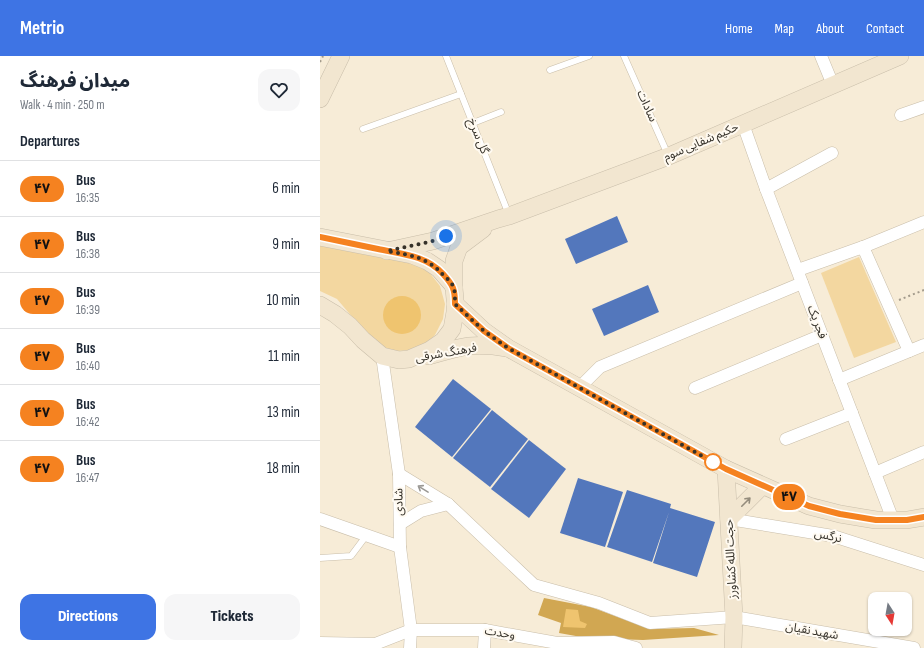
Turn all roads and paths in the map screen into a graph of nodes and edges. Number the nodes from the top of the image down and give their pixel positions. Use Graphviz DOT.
graph roads {
  1 [pos="323,56"];
  2 [pos="341,56"];
  3 [pos="446,56"];
  4 [pos="589,56"];
  5 [pos="624,56"];
  6 [pos="821,56"];
  7 [pos="900,56"];
  8 [pos="320,62"];
  9 [pos="550,70"];
  10 [pos="833,85"];
  11 [pos="461,94"];
  12 [pos="320,99"];
  13 [pos="924,107"];
  14 [pos="501,112"];
  15 [pos="902,115"];
  16 [pos="473,123"];
  17 [pos="743,124"];
  18 [pos="363,129"];
  19 [pos="832,154"];
  20 [pos="669,156"];
  21 [pos="766,189"];
  22 [pos="503,218"];
  23 [pos="924,222"];
  24 [pos="320,238"];
  25 [pos="863,247"];
  26 [pos="387,251"];
  27 [pos="798,270"];
  28 [pos="802,283"];
  29 [pos="924,290"];
  30 [pos="454,296"];
  31 [pos="889,304"];
  32 [pos="320,305"];
  33 [pos="822,335"];
  34 [pos="924,345"];
  35 [pos="508,348"];
  36 [pos="910,351"];
  37 [pos="382,356"];
  38 [pos="409,359"];
  39 [pos="839,380"];
  40 [pos="580,387"];
  41 [pos="695,388"];
  42 [pos="852,413"];
  43 [pos="786,439"];
  44 [pos="924,452"];
  45 [pos="726,469"];
  46 [pos="875,473"];
  47 [pos="399,474"];
  48 [pos="762,486"];
  49 [pos="448,504"];
  50 [pos="924,517"];
  51 [pos="320,519"];
  52 [pos="729,519"];
  53 [pos="893,520"];
  54 [pos="400,524"];
  55 [pos="366,536"];
  56 [pos="400,547"];
  57 [pos="320,558"];
  58 [pos="924,564"];
  59 [pos="734,617"];
  60 [pos="411,630"];
  61 [pos="485,630"];
  62 [pos="320,643"];
  63 [pos="557,646"];
  64 [pos="410,648"];
  65 [pos="484,648"];
  66 [pos="636,648"];
  67 [pos="733,648"];
  68 [pos="914,648"];
  1 -- 8 [label="path"];
  2 -- 12 [label="street"];
  3 -- 11 [label="lane, گل سرخ"];
  4 -- 9 [label="lane"];
  5 -- 20 [label="lane, سادات"];
  6 -- 10 [label="street"];
  7 -- 10 [label="street, حکیم شفایی سوم"];
  10 -- 17 [label="street, حکیم شفایی سوم"];
  11 -- 16 [label="lane, گل سرخ"];
  11 -- 18 [label="lane"];
  13 -- 15 [label="street"];
  14 -- 16 [label="lane"];
  16 -- 22 [label="lane, گل سرخ"];
  17 -- 20 [label="street, حکیم شفایی سوم"];
  17 -- 21 [label="street, فجر یک"];
  19 -- 21 [label="street"];
  20 -- 22 [label="street, حکیم شفایی سوم"];
  21 -- 27 [label="street, فجر یک"];
  22 -- 26 [label="street"];
  22 -- 30 [label="street"];
  23 -- 25 [label="street"];
  24 -- 26 [label="street, فرهنگ شرقی"];
  25 -- 27 [label="street"];
  25 -- 31 [label="street"];
  26 -- 30 [label="street, فرهنگ شرقی"];
  27 -- 28 [label="street, فجر یک"];
  28 -- 33 [label="street, فجر یک"];
  28 -- 40 [label="street"];
  29 -- 31 [label="path"];
  30 -- 35 [label="street, فرهنگ شرقی"];
  30 -- 38 [label="street"];
  31 -- 36 [label="street"];
  32 -- 37 [label="street"];
  33 -- 39 [label="street, فجر یک"];
  33 -- 41 [label="street"];
  34 -- 36 [label="street"];
  35 -- 38 [label="street, فرهنگ شرقی"];
  35 -- 40 [label="street, فرهنگ شرقی"];
  36 -- 39 [label="street"];
  37 -- 38 [label="street"];
  37 -- 47 [label="street, شادی"];
  39 -- 42 [label="street, فجر یک"];
  40 -- 45 [label="street, فرهنگ شرقی"];
  42 -- 43 [label="street"];
  42 -- 46 [label="street, فجر یک"];
  44 -- 46 [label="street"];
  45 -- 48 [label="street, فرهنگ شرقی"];
  45 -- 52 [label="street, حجت الله کشاورز"];
  46 -- 53 [label="street, فجر یک"];
  49 -- 47 [label="street, شهید نقیان, one-way"];
  47 -- 54 [label="street, شادی"];
  52 -- 48 [label="street, one-way"];
  48 -- 53 [label="street, فرهنگ شرقی"];
  49 -- 54 [label="street"];
  49 -- 59 [label="street, شهید نقیان"];
  50 -- 53 [label="street, فرهنگ شرقی"];
  51 -- 55 [label="street"];
  52 -- 58 [label="street, نرگس"];
  52 -- 59 [label="street, حجت الله کشاورز"];
  54 -- 56 [label="street, شادی"];
  55 -- 56 [label="street"];
  55 -- 57 [label="lane"];
  56 -- 60 [label="street, شادی"];
  59 -- 67 [label="street, حجت الله کشاورز"];
  59 -- 68 [label="street, شهید نقیان"];
  60 -- 61 [label="street, وحدت"];
  60 -- 62 [label="street"];
  60 -- 64 [label="street, شادی"];
  61 -- 63 [label="street, وحدت"];
  61 -- 65 [label="street"];
  63 -- 66 [label="street, وحدت"];
}
